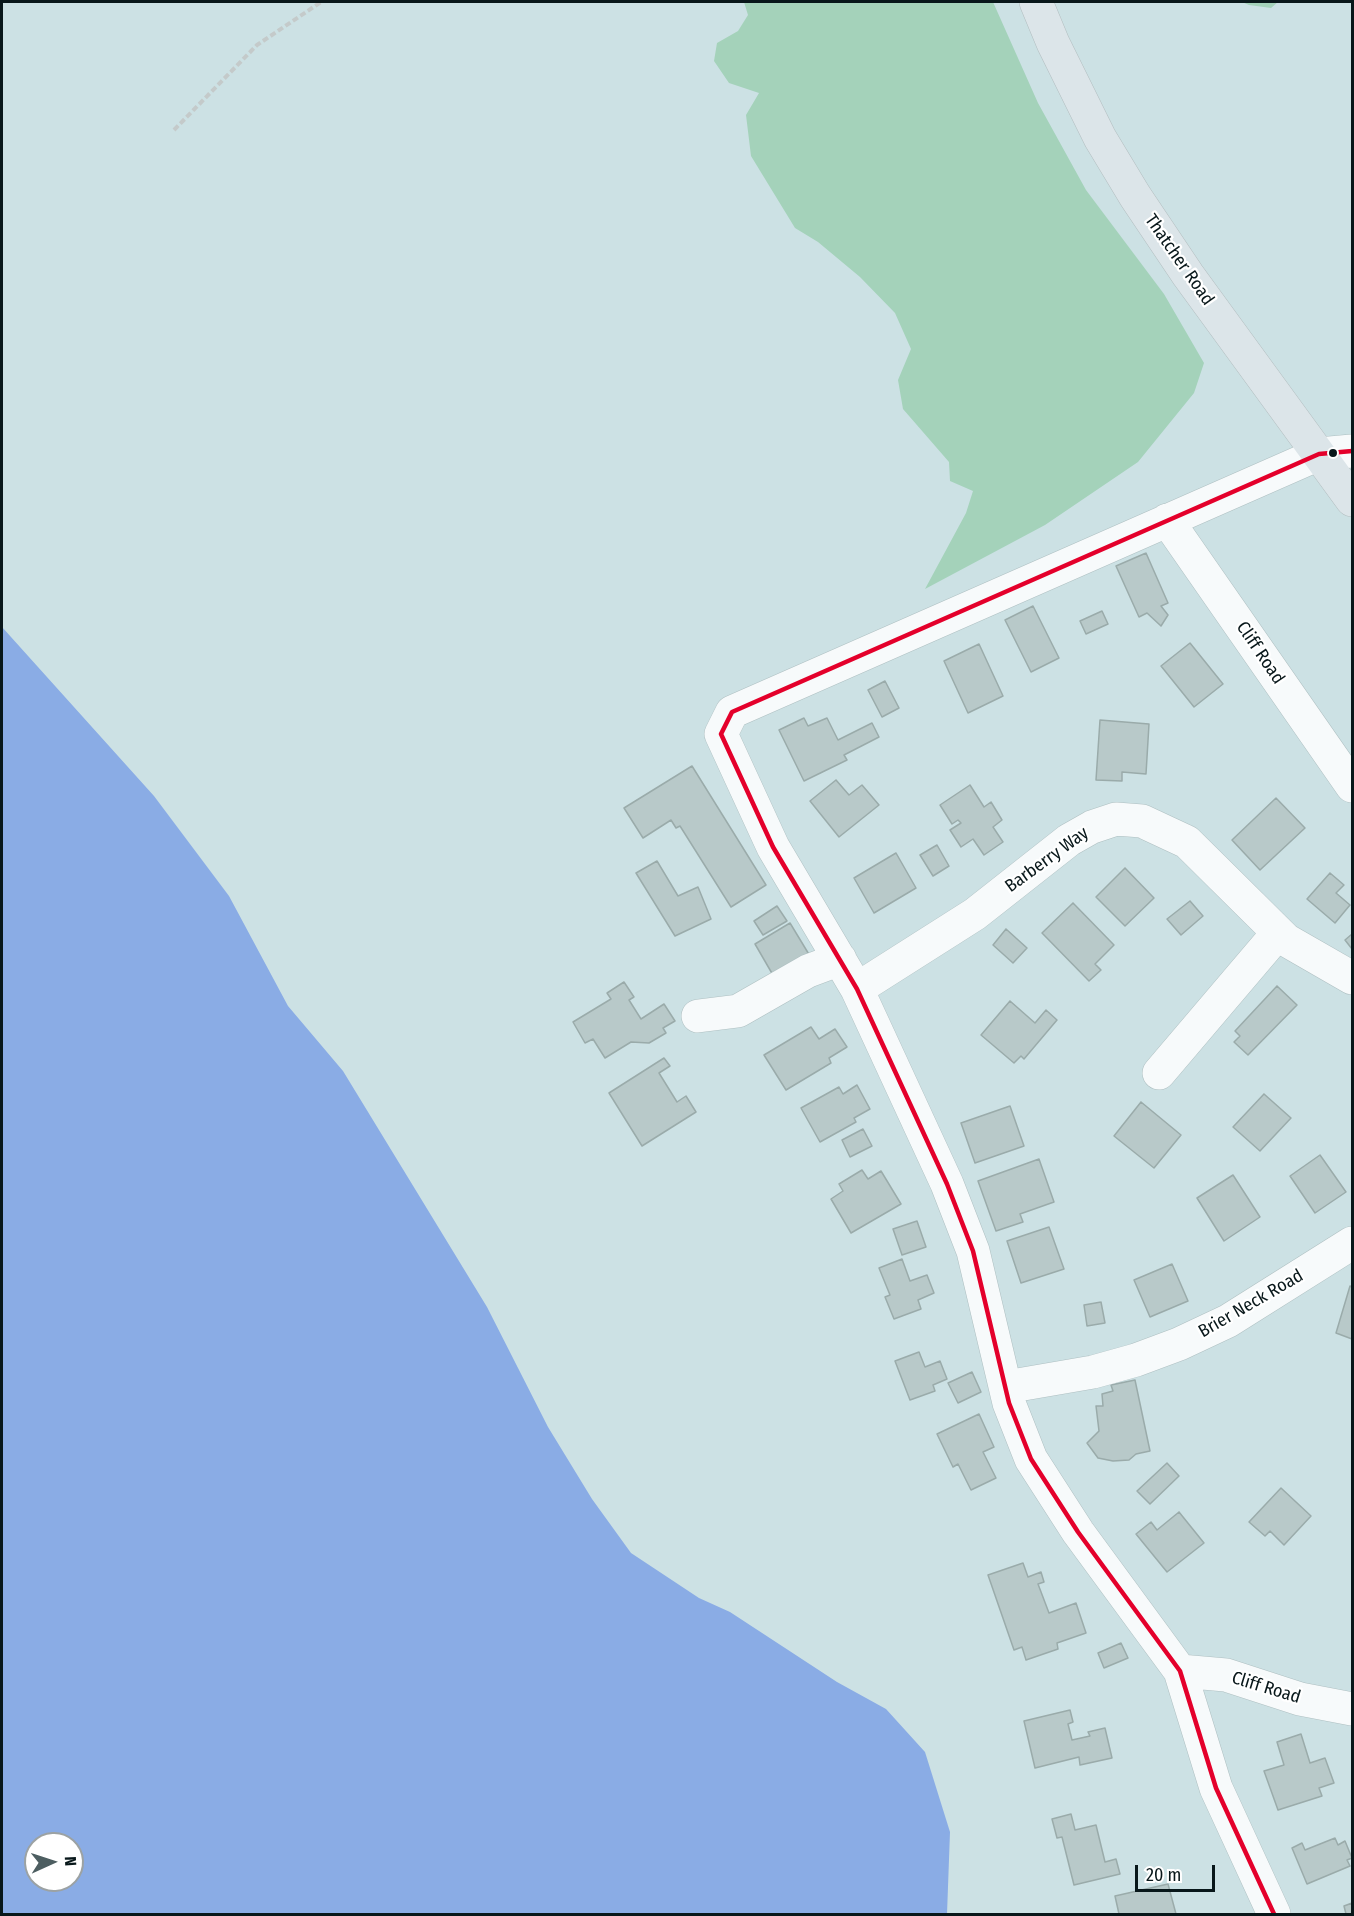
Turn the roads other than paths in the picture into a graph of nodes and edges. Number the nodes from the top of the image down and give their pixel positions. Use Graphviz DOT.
graph roads {
  1 [pos="1036,2"];
  2 [pos="1353,451"];
  3 [pos="1319,454"];
  4 [pos="1353,500"];
  5 [pos="1167,520"];
  6 [pos="1353,786"];
  7 [pos="1278,933"];
  8 [pos="840,959"];
  9 [pos="1353,978"];
  10 [pos="857,989"];
  11 [pos="698,1016"];
  12 [pos="1159,1072"];
  13 [pos="1353,1243"];
  14 [pos="1005,1387"];
  15 [pos="1180,1671"];
  16 [pos="1353,1709"];
  17 [pos="1274,1914"];
  1 -- 3 [label="main road, Thatcher Road"];
  2 -- 3 [label="street"];
  3 -- 4 [label="main road, Thatcher Road"];
  3 -- 5 [label="street"];
  5 -- 6 [label="street, Cliff Road"];
  5 -- 8 [label="street"];
  7 -- 9 [label="street, Barberry Way"];
  7 -- 10 [label="street, Barberry Way"];
  7 -- 12 [label="street"];
  8 -- 10 [label="street"];
  8 -- 11 [label="street"];
  10 -- 14 [label="street"];
  13 -- 14 [label="street, Brier Neck Road"];
  14 -- 15 [label="street"];
  15 -- 16 [label="street, Cliff Road"];
  15 -- 17 [label="street"];
}
